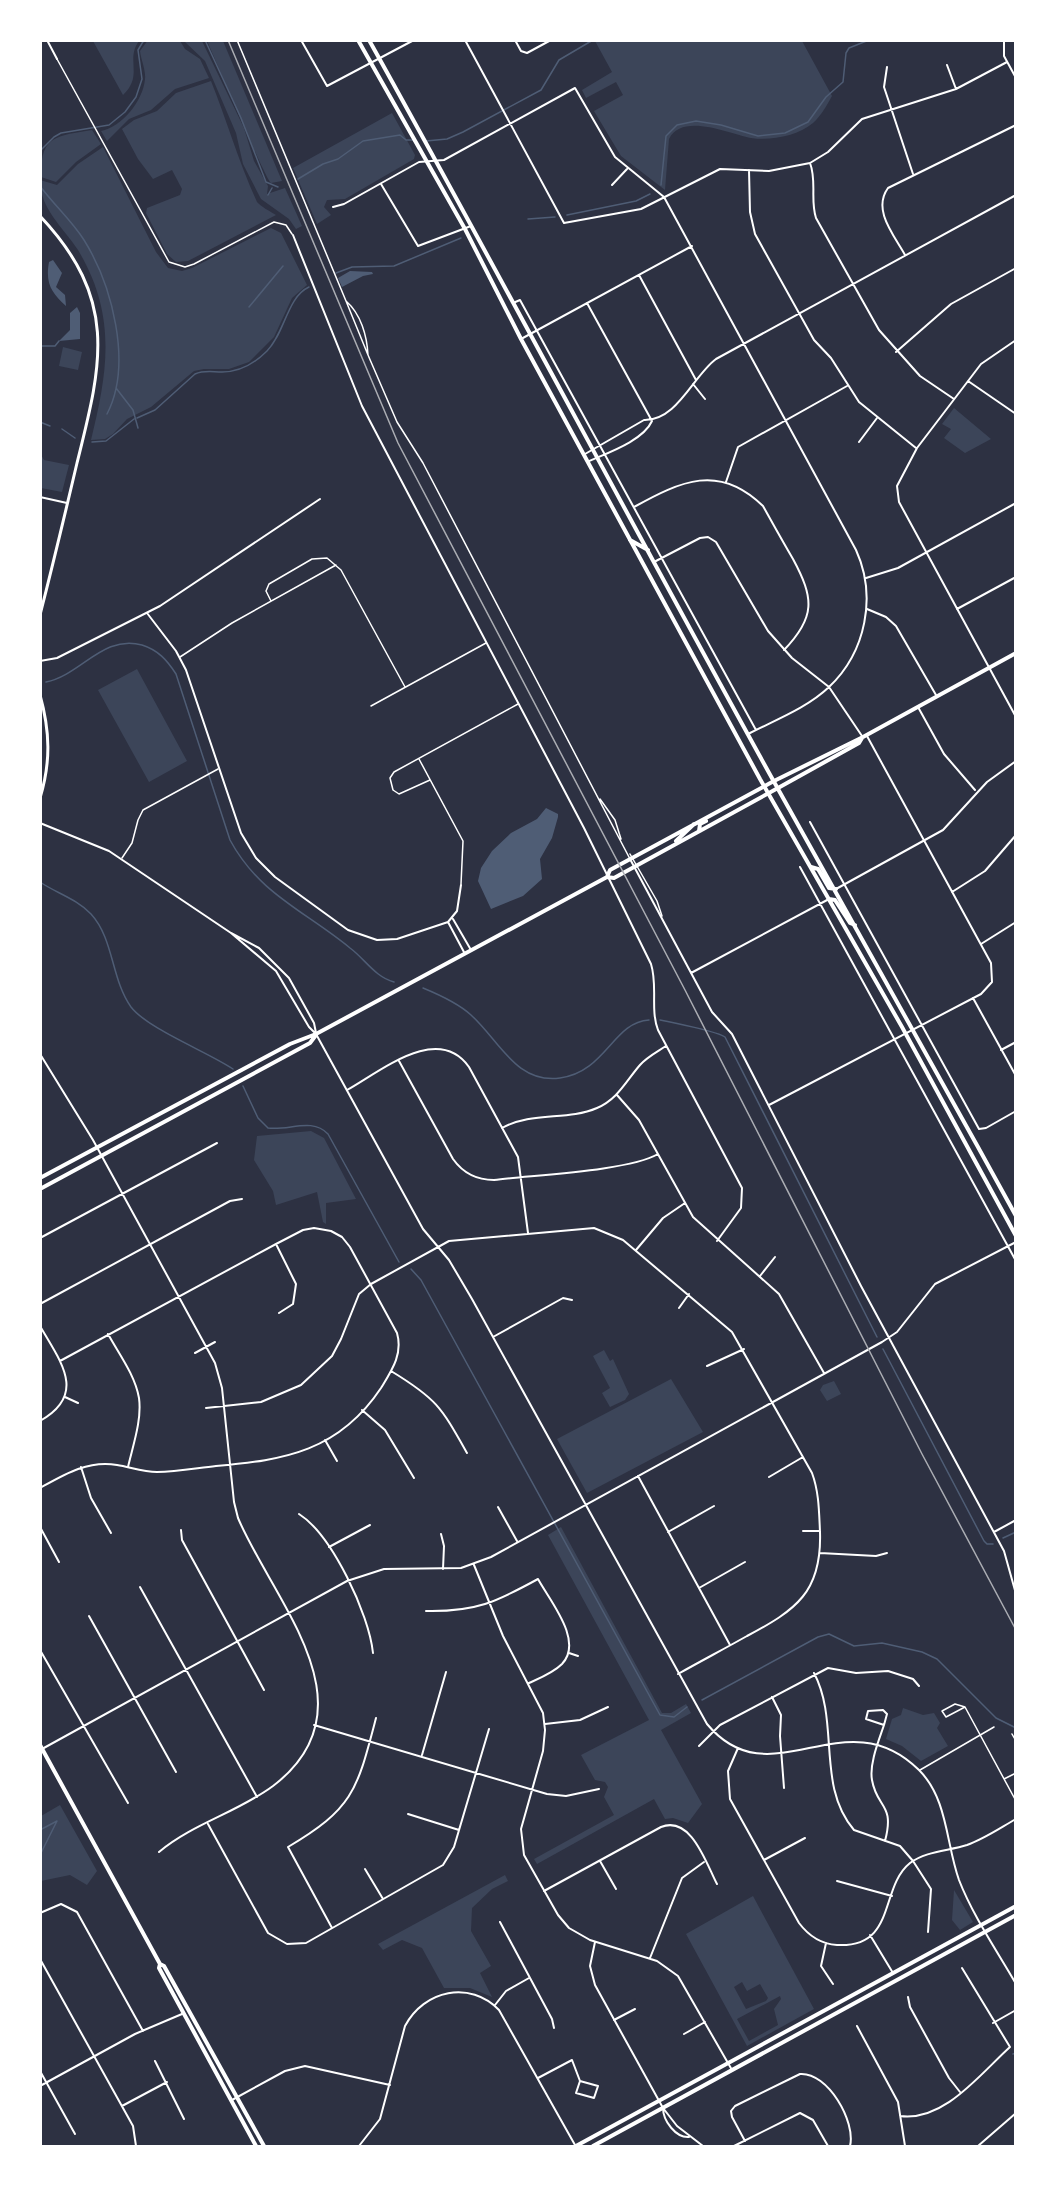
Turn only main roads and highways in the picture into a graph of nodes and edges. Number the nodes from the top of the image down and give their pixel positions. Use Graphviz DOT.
graph roads {
  1 [pos="358,40"];
  2 [pos="369,40"];
  3 [pos="630,540"];
  4 [pos="648,550"];
  5 [pos="1016,654"];
  6 [pos="865,736"];
  7 [pos="774,781"];
  8 [pos="764,786"];
  9 [pos="778,788"];
  10 [pos="768,793"];
  11 [pos="716,812"];
  12 [pos="694,824"];
  13 [pos="699,831"];
  14 [pos="669,848"];
  15 [pos="810,867"];
  16 [pos="606,877"];
  17 [pos="836,889"];
  18 [pos="829,899"];
  19 [pos="856,925"];
  20 [pos="316,1034"];
  21 [pos="258,1062"];
  22 [pos="249,1076"];
  23 [pos="40,1178"];
  24 [pos="40,1188"];
  25 [pos="1016,1216"];
  26 [pos="1016,1236"];
  27 [pos="41,1748"];
  28 [pos="1016,1906"];
  29 [pos="1016,1915"];
  30 [pos="160,1964"];
  31 [pos="256,2146"];
  32 [pos="264,2146"];
  33 [pos="576,2146"];
  34 [pos="593,2146"];
  1 -- 3 [label="main road"];
  2 -- 4 [label="main road"];
  3 -- 4 [label="main road"];
  3 -- 8 [label="main road"];
  4 -- 7 [label="main road"];
  5 -- 6 [label="main road"];
  6 -- 7 [label="main road"];
  6 -- 9 [label="main road"];
  7 -- 8 [label="main road"];
  7 -- 9 [label="main road"];
  8 -- 10 [label="main road"];
  8 -- 11 [label="main road"];
  9 -- 10 [label="main road"];
  9 -- 17 [label="main road"];
  10 -- 13 [label="main road"];
  10 -- 15 [label="main road"];
  11 -- 12 [label="main road"];
  11 -- 13 [label="main road"];
  12 -- 14 [label="main road"];
  12 -- 16 [label="main road"];
  13 -- 14 [label="main road"];
  14 -- 16 [label="main road"];
  15 -- 17 [label="main road"];
  15 -- 18 [label="main road"];
  16 -- 20 [label="main road"];
  17 -- 19 [label="main road"];
  18 -- 19 [label="main road"];
  18 -- 26 [label="main road"];
  19 -- 25 [label="main road"];
  20 -- 21 [label="main road"];
  20 -- 22 [label="main road"];
  21 -- 22 [label="main road"];
  21 -- 23 [label="main road"];
  22 -- 24 [label="main road"];
  27 -- 30 [label="main road"];
  28 -- 33 [label="main road"];
  29 -- 34 [label="main road"];
  30 -- 31 [label="main road"];
  30 -- 32 [label="main road"];
}
